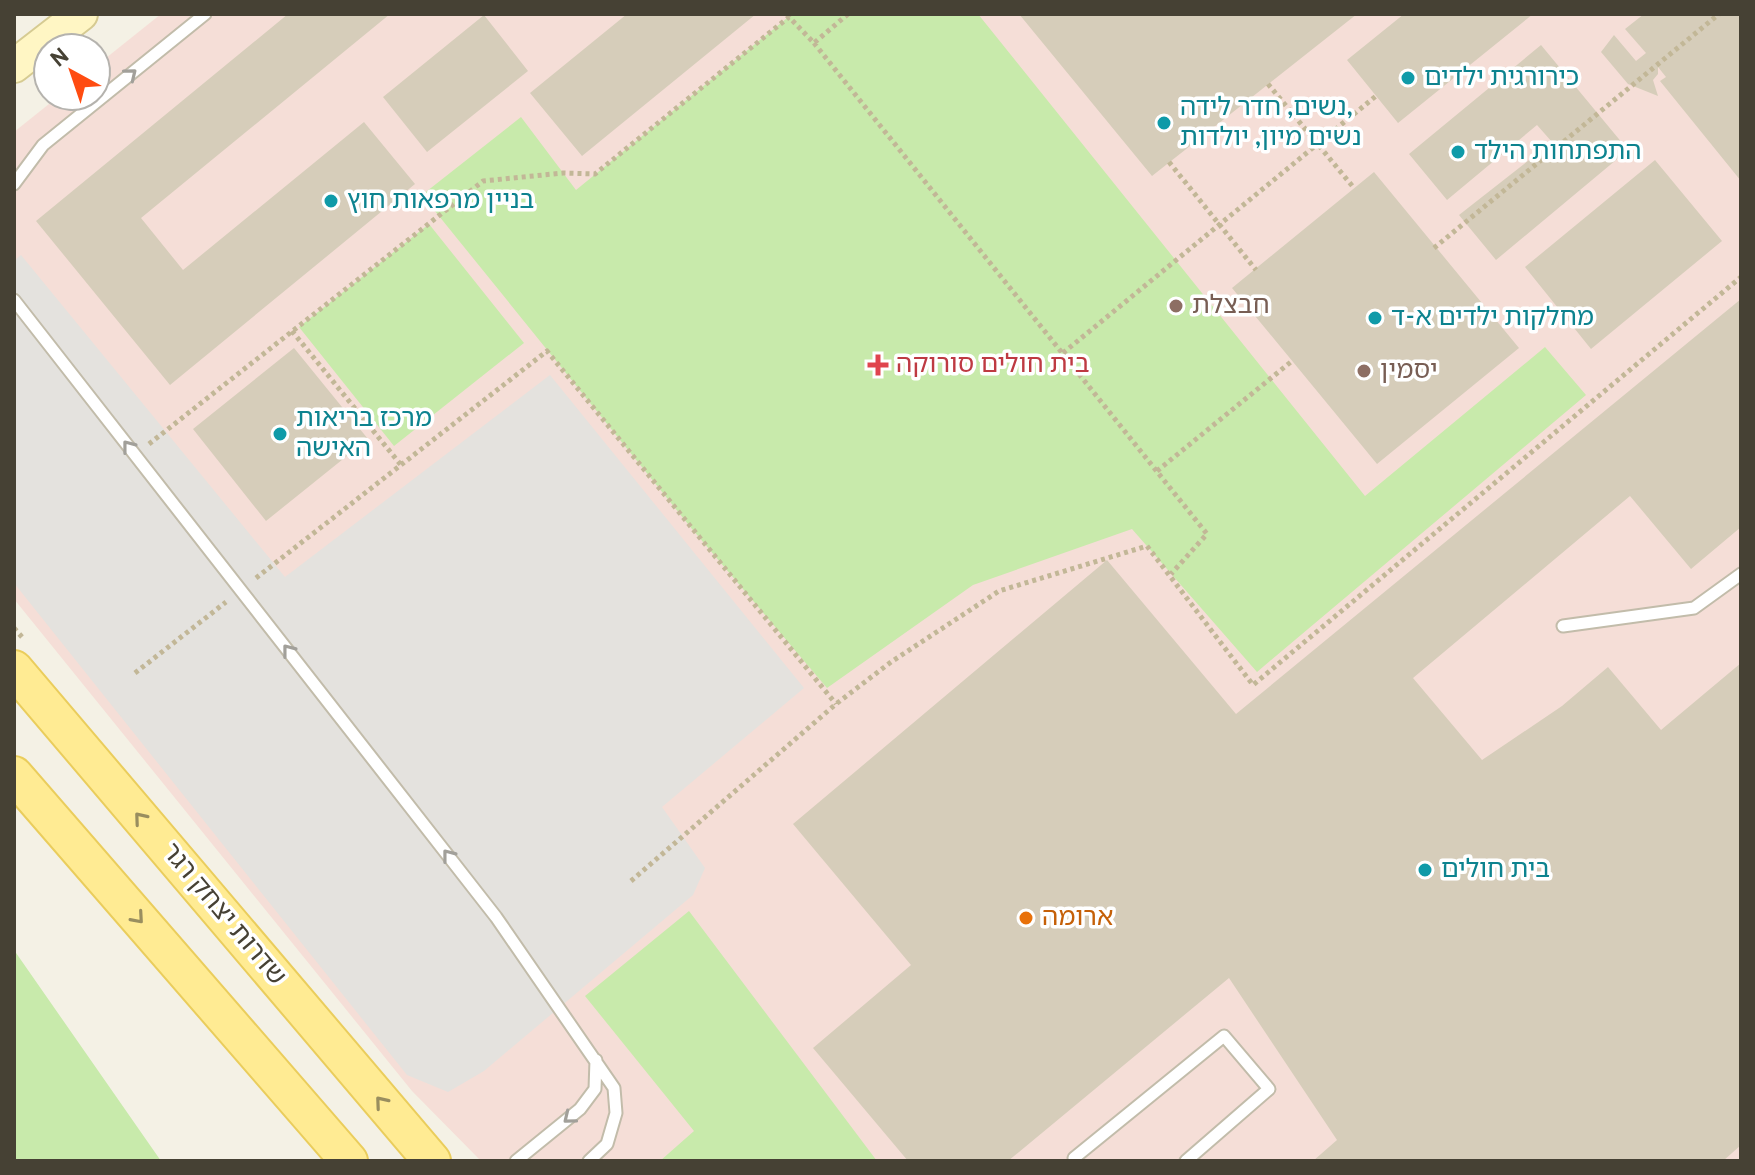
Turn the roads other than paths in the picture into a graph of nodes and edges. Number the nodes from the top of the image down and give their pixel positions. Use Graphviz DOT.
graph roads {
  1 [pos="81,14"];
  2 [pos="205,14"];
  3 [pos="14,66"];
  4 [pos="14,184"];
  5 [pos="14,300"];
  6 [pos="1741,574"];
  7 [pos="1563,626"];
  8 [pos="14,669"];
  9 [pos="14,775"];
  10 [pos="596,1060"];
  11 [pos="349,1161"];
  12 [pos="432,1161"];
  13 [pos="516,1161"];
  14 [pos="589,1161"];
  15 [pos="1076,1161"];
  16 [pos="1186,1161"];
  1 -- 3 [label="main road"];
  4 -- 2 [label="lane, one-way"];
  10 -- 5 [label="lane, one-way"];
  6 -- 7 [label="lane"];
  12 -- 8 [label="main road, שדרות יצחק רגר, one-way"];
  9 -- 11 [label="main road, one-way"];
  10 -- 13 [label="lane, one-way"];
  10 -- 14 [label="lane"];
  15 -- 16 [label="lane"];
}
